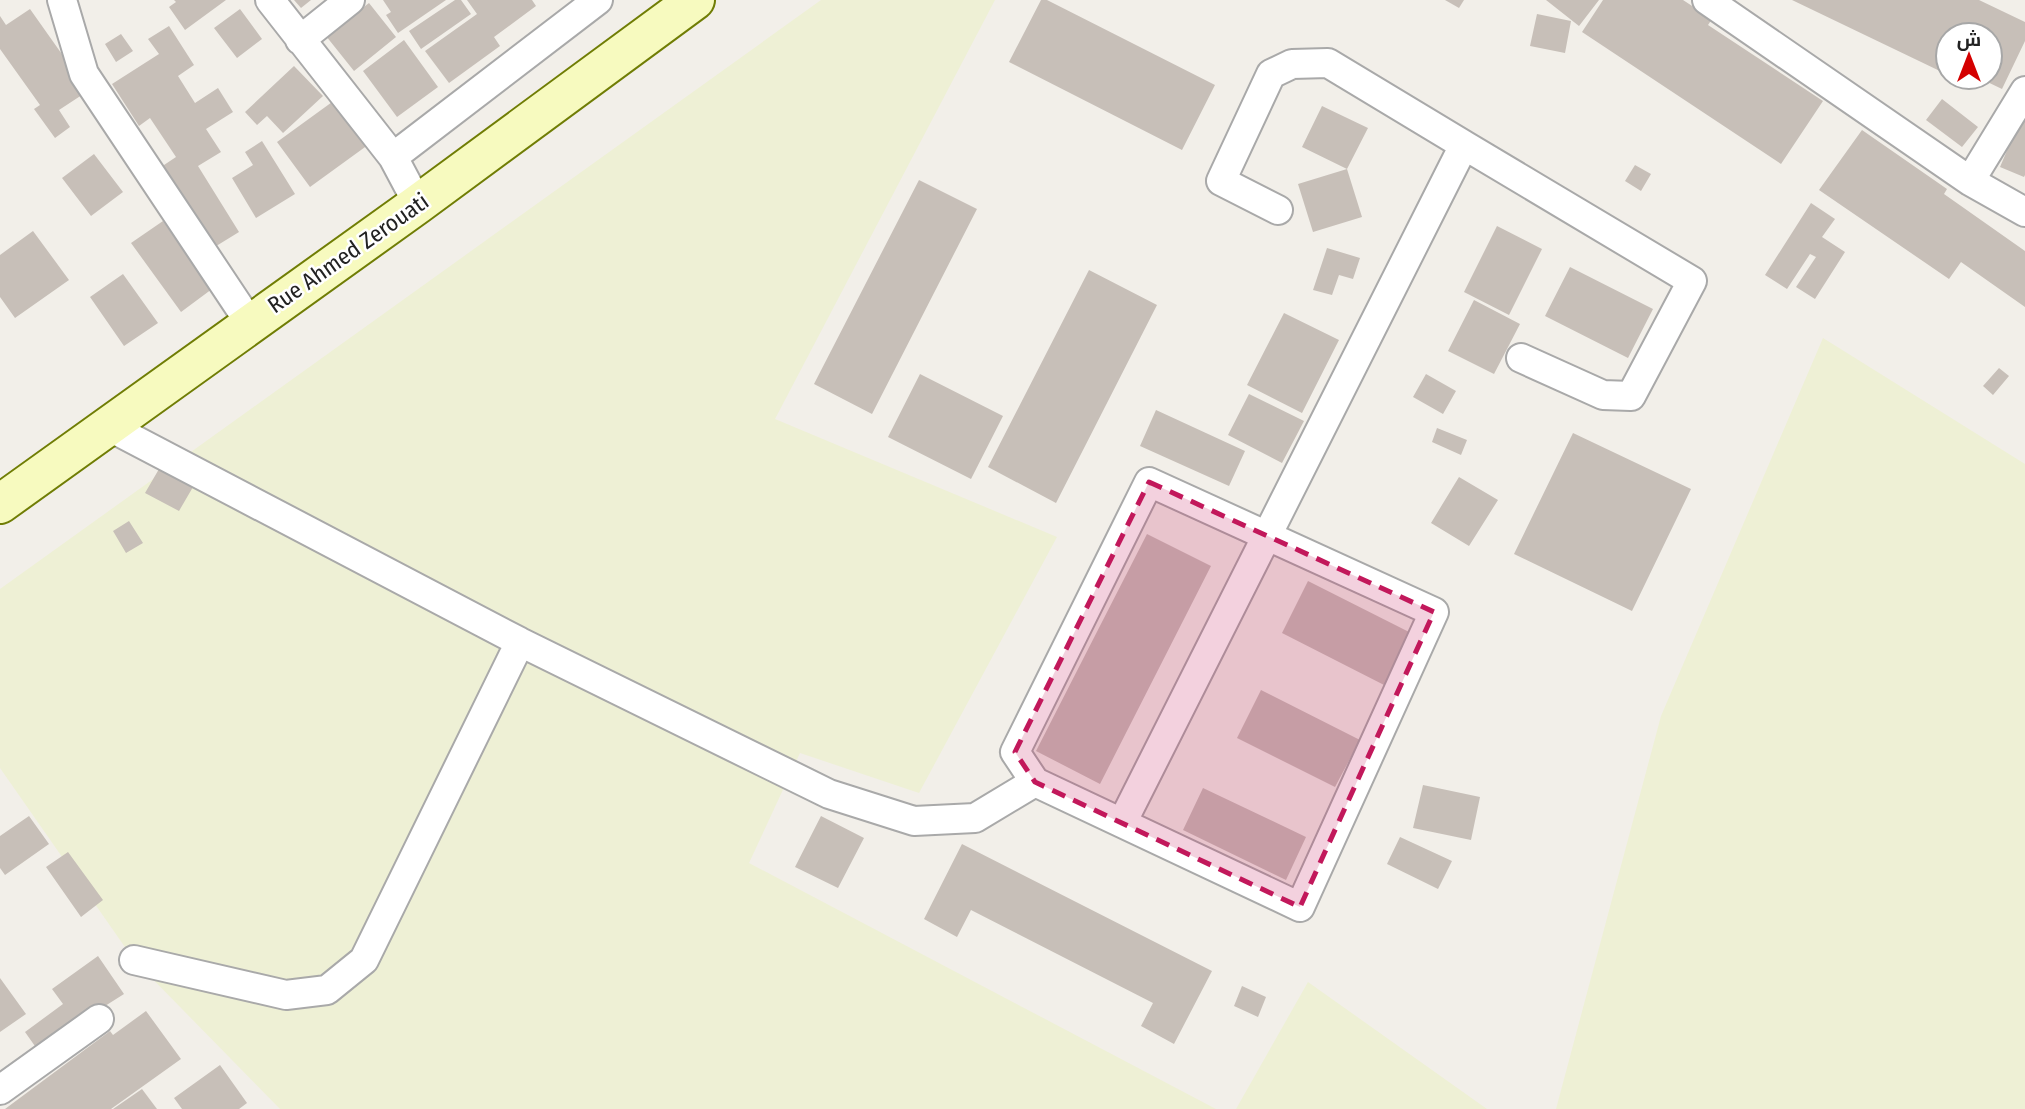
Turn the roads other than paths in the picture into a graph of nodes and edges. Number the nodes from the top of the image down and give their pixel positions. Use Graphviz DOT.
graph roads {
  1 [pos="62,0"];
  2 [pos="270,0"];
  3 [pos="350,0"];
  4 [pos="598,0"];
  5 [pos="695,0"];
  6 [pos="1707,0"];
  7 [pos="300,40"];
  8 [pos="2025,92"];
  9 [pos="1464,145"];
  10 [pos="393,158"];
  11 [pos="1970,181"];
  12 [pos="418,205"];
  13 [pos="1278,210"];
  14 [pos="2025,212"];
  15 [pos="250,323"];
  16 [pos="1521,358"];
  17 [pos="108,426"];
  18 [pos="0,504"];
  19 [pos="1269,537"];
  20 [pos="520,642"];
  21 [pos="1035,782"];
  22 [pos="1122,823"];
  23 [pos="134,960"];
  24 [pos="99,1019"];
  25 [pos="0,1090"];
  1 -- 15 [label="street"];
  2 -- 7 [label="street"];
  3 -- 7 [label="street"];
  4 -- 10 [label="street"];
  5 -- 12 [label="main road, Rue Ahmed Zerouati"];
  6 -- 11 [label="street"];
  7 -- 10 [label="street"];
  8 -- 11 [label="street"];
  9 -- 13 [label="street"];
  9 -- 16 [label="street"];
  9 -- 19 [label="street"];
  10 -- 12 [label="street"];
  11 -- 14 [label="street"];
  12 -- 15 [label="main road, Rue Ahmed Zerouati"];
  15 -- 17 [label="main road, Rue Ahmed Zerouati"];
  17 -- 18 [label="main road, Rue Ahmed Zerouati"];
  17 -- 20 [label="street"];
  19 -- 21 [label="street"];
  19 -- 22 [label="street"];
  19 -- 22 [label="street"];
  20 -- 21 [label="street"];
  20 -- 23 [label="street"];
  21 -- 22 [label="street"];
  24 -- 25 [label="street"];
}
